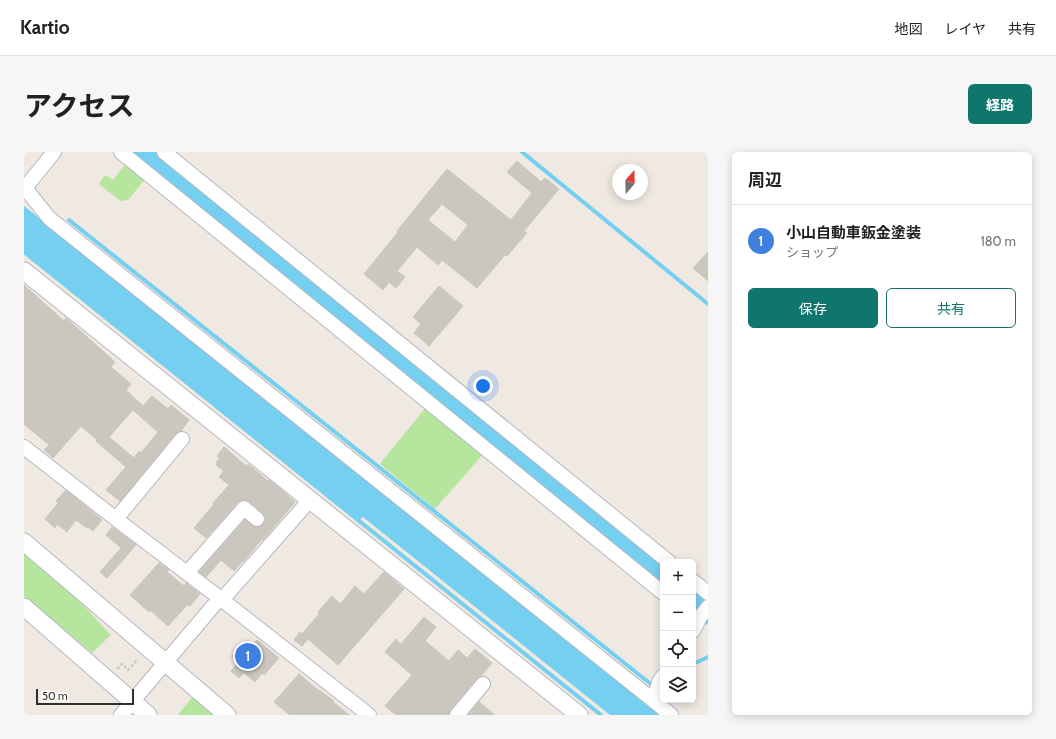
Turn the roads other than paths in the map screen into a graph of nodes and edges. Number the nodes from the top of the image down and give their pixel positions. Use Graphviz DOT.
graph roads {
  1 [pos="54,152"];
  2 [pos="121,152"];
  3 [pos="164,152"];
  4 [pos="25,187"];
  5 [pos="24,271"];
  6 [pos="182,438"];
  7 [pos="24,447"];
  8 [pos="310,500"];
  9 [pos="116,519"];
  10 [pos="257,519"];
  11 [pos="24,542"];
  12 [pos="665,559"];
  13 [pos="187,573"];
  14 [pos="696,583"];
  15 [pos="660,591"];
  16 [pos="708,593"];
  17 [pos="221,599"];
  18 [pos="24,607"];
  19 [pos="165,662"];
  20 [pos="484,684"];
  21 [pos="658,687"];
  22 [pos="132,702"];
  23 [pos="121,715"];
  24 [pos="148,715"];
  25 [pos="226,715"];
  26 [pos="368,715"];
  27 [pos="457,715"];
  28 [pos="579,715"];
  29 [pos="672,715"];
  1 -- 4 [label="street"];
  2 -- 15 [label="street"];
  3 -- 12 [label="street"];
  4 -- 21 [label="street"];
  5 -- 8 [label="street"];
  6 -- 9 [label="street"];
  7 -- 9 [label="street"];
  8 -- 17 [label="street"];
  8 -- 28 [label="street"];
  9 -- 13 [label="street"];
  10 -- 13 [label="street"];
  11 -- 19 [label="street"];
  13 -- 17 [label="street"];
  14 -- 16 [label="street"];
  17 -- 19 [label="street"];
  17 -- 26 [label="street"];
  18 -- 22 [label="street"];
  19 -- 22 [label="street"];
  19 -- 25 [label="street"];
  20 -- 27 [label="street"];
  21 -- 29 [label="street"];
  22 -- 23 [label="street"];
  22 -- 24 [label="street"];
}
